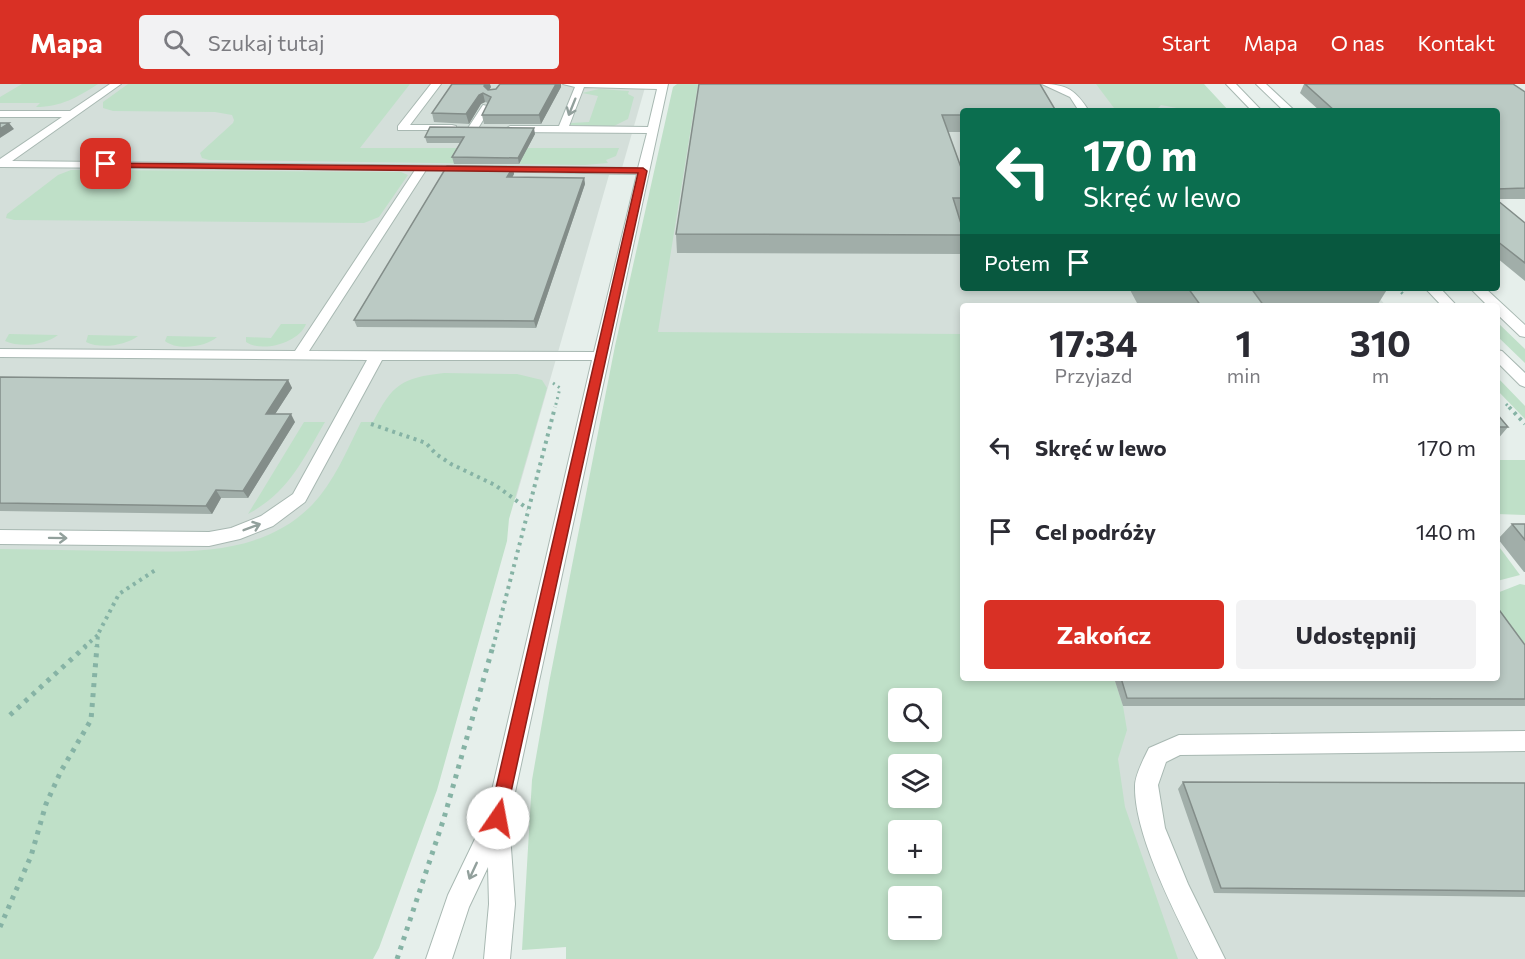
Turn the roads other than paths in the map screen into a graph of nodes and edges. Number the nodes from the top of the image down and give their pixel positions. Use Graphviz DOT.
graph roads {
  1 [pos="116,84"];
  2 [pos="436,84"];
  3 [pos="568,84"];
  4 [pos="1047,84"];
  5 [pos="1231,84"];
  6 [pos="1261,84"];
  7 [pos="580,85"];
  8 [pos="663,85"];
  9 [pos="486,107"];
  10 [pos="1082,108"];
  11 [pos="1254,108"];
  12 [pos="1287,108"];
  13 [pos="0,114"];
  14 [pos="71,114"];
  15 [pos="472,128"];
  16 [pos="563,129"];
  17 [pos="652,130"];
  18 [pos="0,164"];
  19 [pos="423,167"];
  20 [pos="643,171"];
  21 [pos="1435,291"];
  22 [pos="1481,291"];
  23 [pos="1447,303"];
  24 [pos="1494,303"];
  25 [pos="1500,309"];
  26 [pos="1525,333"];
  27 [pos="0,353"];
  28 [pos="299,355"];
  29 [pos="376,357"];
  30 [pos="600,357"];
  31 [pos="1500,357"];
  32 [pos="1525,382"];
  33 [pos="0,537"];
  34 [pos="1525,741"];
  35 [pos="498,818"];
  36 [pos="439,959"];
  37 [pos="497,959"];
  38 [pos="1212,959"];
  1 -- 14 [label="street"];
  2 -- 15 [label="street"];
  3 -- 7 [label="street"];
  4 -- 10 [label="street"];
  5 -- 11 [label="street"];
  6 -- 12 [label="street"];
  7 -- 8 [label="street"];
  7 -- 16 [label="street, one-way"];
  8 -- 17 [label="street"];
  9 -- 15 [label="street"];
  13 -- 14 [label="street"];
  14 -- 18 [label="street"];
  15 -- 16 [label="street"];
  16 -- 17 [label="street"];
  17 -- 20 [label="street"];
  18 -- 19 [label="street"];
  19 -- 20 [label="street"];
  19 -- 28 [label="street"];
  20 -- 30 [label="street"];
  21 -- 23 [label="street"];
  22 -- 24 [label="street"];
  25 -- 26 [label="street"];
  27 -- 28 [label="street"];
  28 -- 29 [label="street"];
  29 -- 30 [label="street"];
  33 -- 29 [label="street, one-way"];
  30 -- 35 [label="street"];
  31 -- 32 [label="street"];
  34 -- 38 [label="street"];
  35 -- 36 [label="street, one-way"];
  35 -- 37 [label="street"];
}
